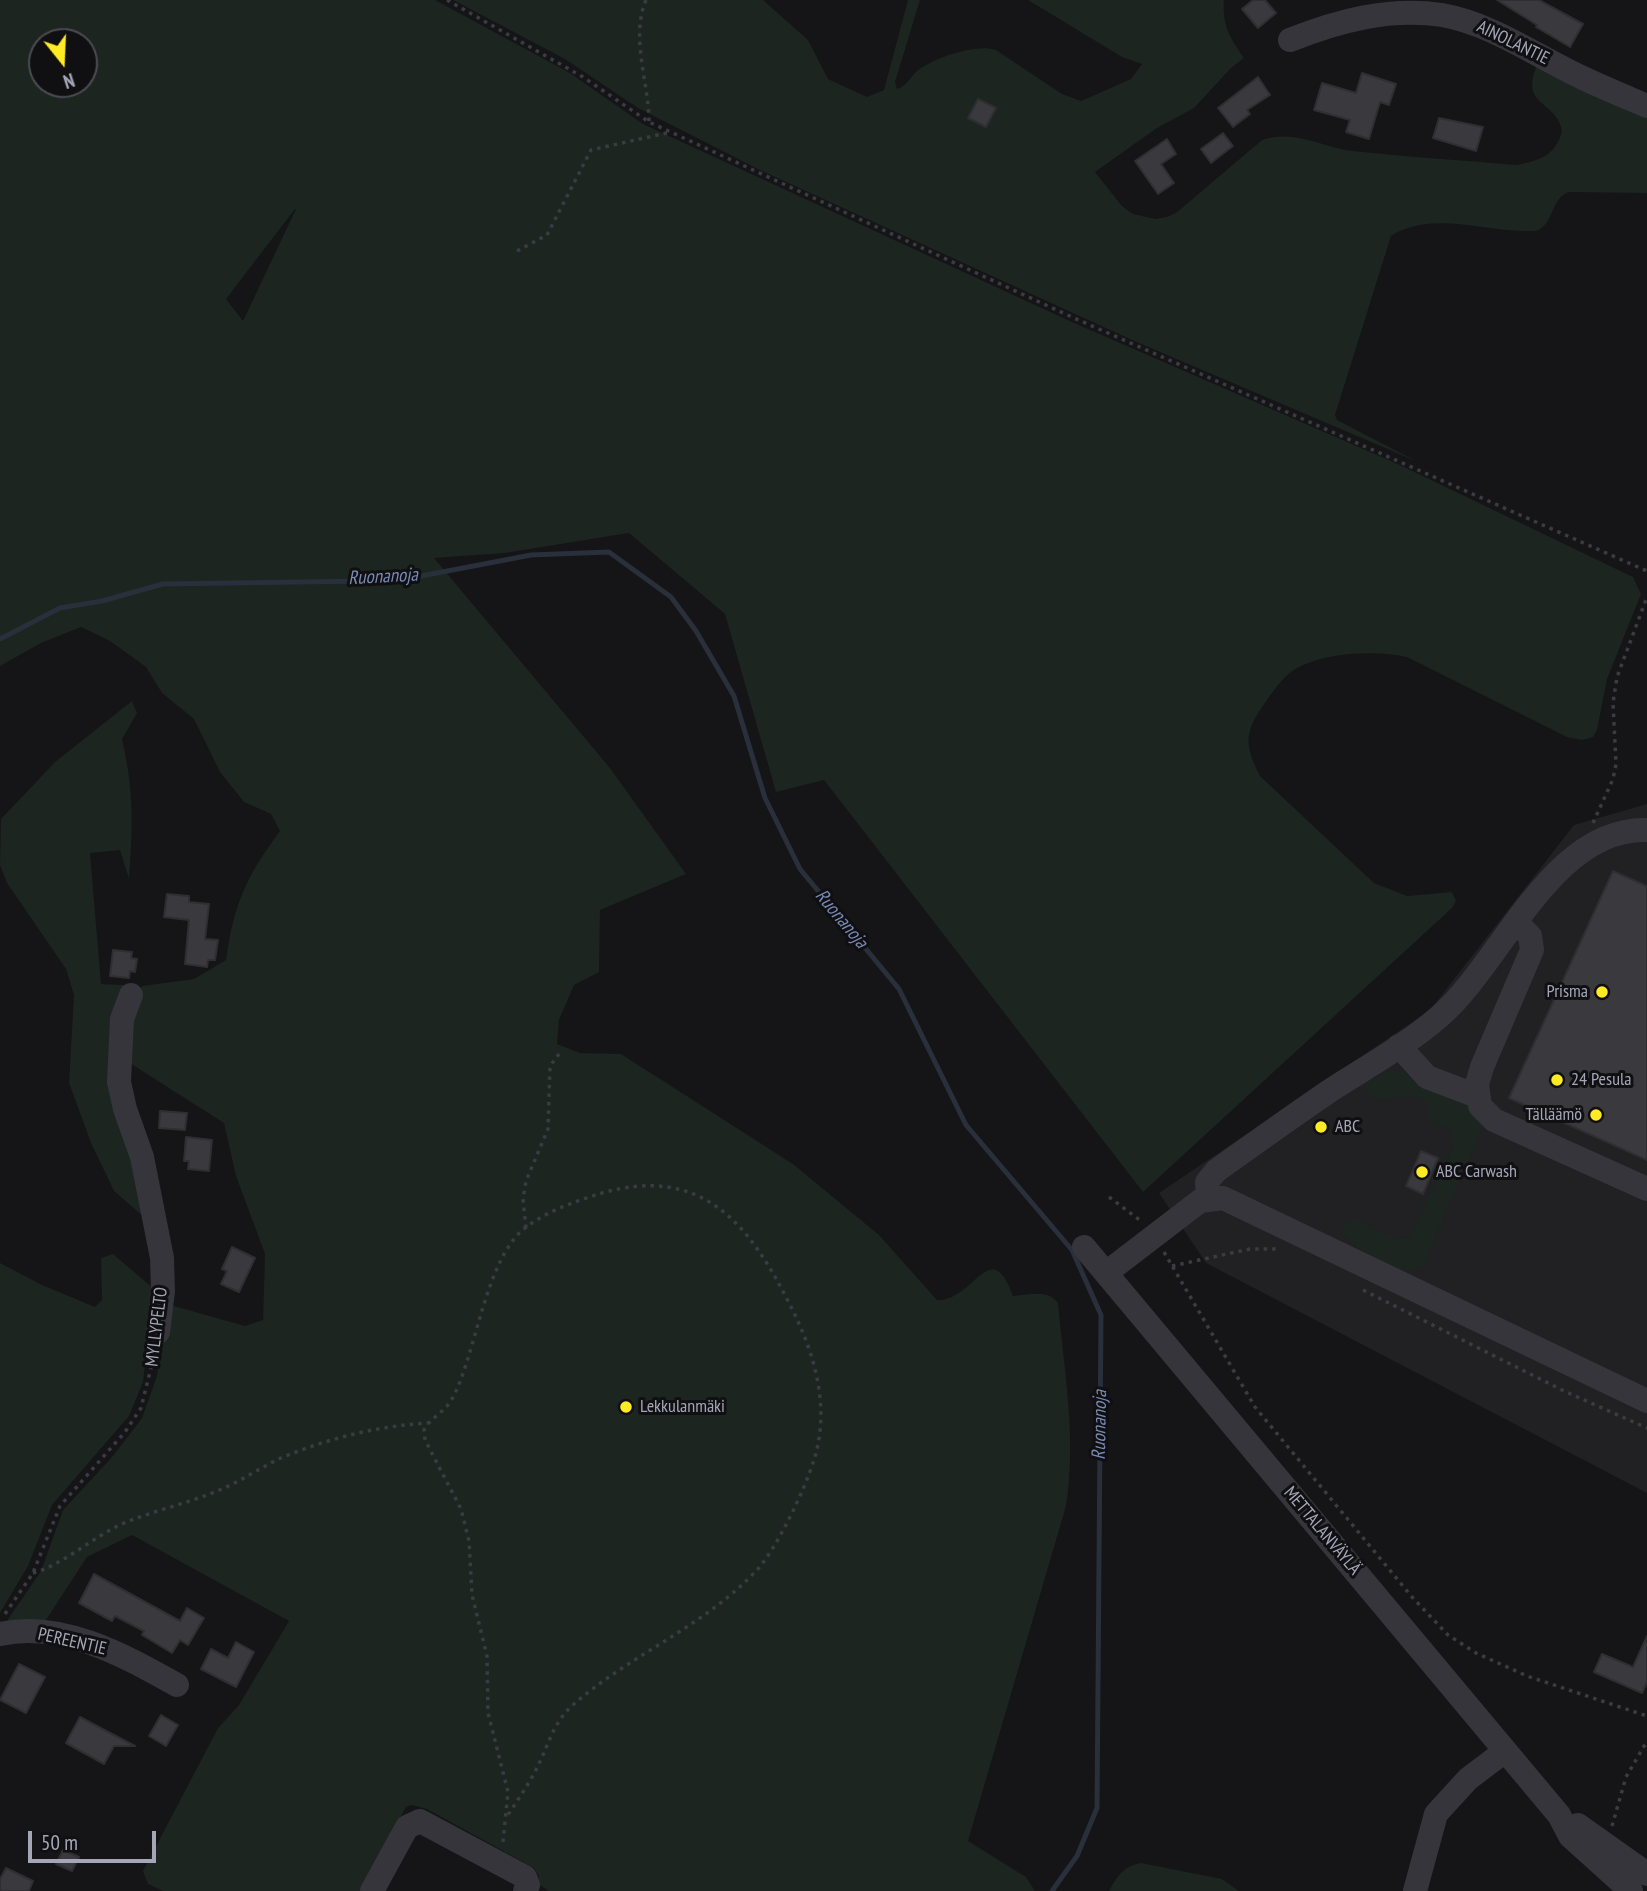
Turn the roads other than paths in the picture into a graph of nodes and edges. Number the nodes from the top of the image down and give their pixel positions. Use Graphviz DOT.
graph roads {
  1 [pos="1290,40"];
  2 [pos="1647,106"];
  3 [pos="1647,830"];
  4 [pos="1517,922"];
  5 [pos="131,995"];
  6 [pos="1399,1046"];
  7 [pos="1477,1096"];
  8 [pos="1647,1189"];
  9 [pos="1208,1198"];
  10 [pos="1084,1247"];
  11 [pos="1106,1273"];
  12 [pos="158,1332"];
  13 [pos="1647,1401"];
  14 [pos="0,1634"];
  15 [pos="177,1685"];
  16 [pos="1505,1751"];
  17 [pos="1559,1815"];
  18 [pos="1647,1874"];
  19 [pos="520,1879"];
  20 [pos="372,1891"];
  21 [pos="1415,1891"];
  22 [pos="1631,1891"];
  1 -- 2 [label="street, AINOLANTIE"];
  3 -- 4 [label="street"];
  4 -- 6 [label="street"];
  4 -- 7 [label="street"];
  5 -- 12 [label="street, MYLLYPELTO"];
  6 -- 7 [label="street"];
  6 -- 9 [label="street"];
  7 -- 8 [label="street"];
  9 -- 11 [label="street"];
  9 -- 13 [label="street"];
  10 -- 11 [label="street, METTALANVÄYLÄ"];
  11 -- 16 [label="street, METTALANVÄYLÄ"];
  14 -- 15 [label="street, PEREENTIE"];
  16 -- 17 [label="street, METTALANVÄYLÄ"];
  16 -- 21 [label="street"];
  17 -- 18 [label="street, METTALANVÄYLÄ"];
  17 -- 22 [label="street, METTALANVÄYLÄ"];
  19 -- 20 [label="street"];
}
